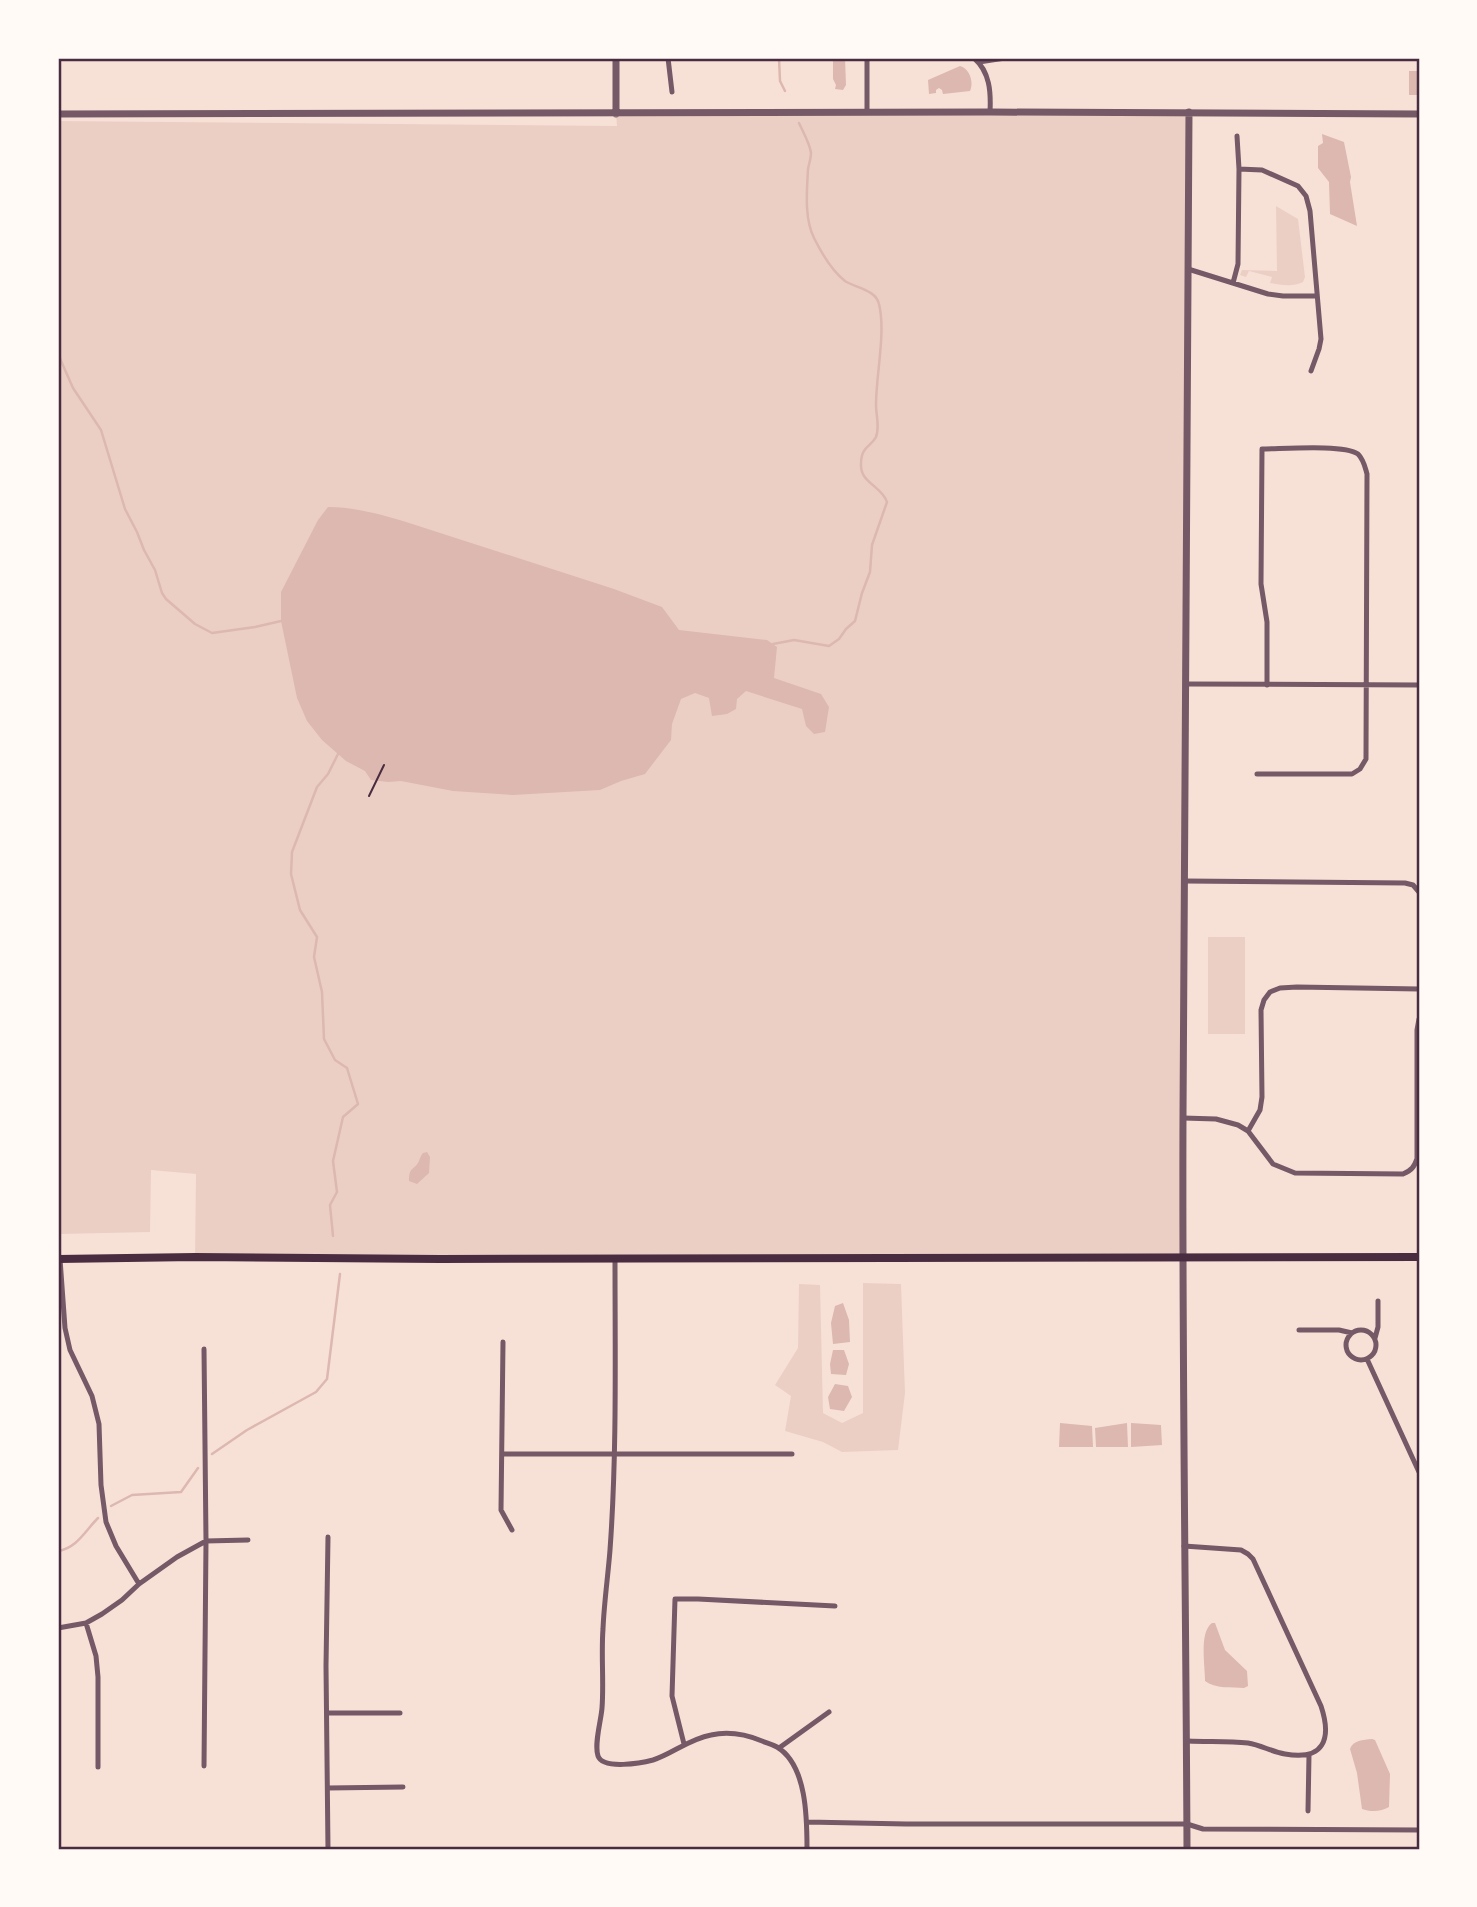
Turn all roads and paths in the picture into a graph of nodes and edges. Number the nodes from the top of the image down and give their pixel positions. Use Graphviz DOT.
graph roads {
  1 [pos="616,58"];
  2 [pos="668,58"];
  3 [pos="867,58"];
  4 [pos="1005,58"];
  5 [pos="976,60"];
  6 [pos="672,92"];
  7 [pos="867,112"];
  8 [pos="990,112"];
  9 [pos="1189,112"];
  10 [pos="58,114"];
  11 [pos="616,114"];
  12 [pos="1419,114"];
  13 [pos="1237,136"];
  14 [pos="1239,169"];
  15 [pos="1188,269"];
  16 [pos="1233,284"];
  17 [pos="1317,296"];
  18 [pos="1311,371"];
  19 [pos="1186,684"];
  20 [pos="1267,685"];
  21 [pos="1367,685"];
  22 [pos="1419,685"];
  23 [pos="384,765"];
  24 [pos="1257,774"];
  25 [pos="369,796"];
  26 [pos="1185,881"];
  27 [pos="1418,890"];
  28 [pos="1419,989"];
  29 [pos="1419,1019"];
  30 [pos="1183,1118"];
  31 [pos="1248,1131"];
  32 [pos="1419,1256"];
  33 [pos="1184,1257"];
  34 [pos="59,1259"];
  35 [pos="615,1259"];
  36 [pos="1378,1301"];
  37 [pos="1299,1330"];
  38 [pos="1352,1333"];
  39 [pos="1375,1338"];
  40 [pos="503,1342"];
  41 [pos="204,1349"];
  42 [pos="1367,1359"];
  43 [pos="502,1454"];
  44 [pos="613,1454"];
  45 [pos="792,1454"];
  46 [pos="1419,1472"];
  47 [pos="512,1530"];
  48 [pos="328,1537"];
  49 [pos="248,1540"];
  50 [pos="206,1541"];
  51 [pos="1184,1546"];
  52 [pos="139,1584"];
  53 [pos="835,1606"];
  54 [pos="86,1623"];
  55 [pos="58,1628"];
  56 [pos="829,1712"];
  57 [pos="327,1713"];
  58 [pos="400,1713"];
  59 [pos="1188,1741"];
  60 [pos="684,1744"];
  61 [pos="779,1748"];
  62 [pos="1309,1755"];
  63 [pos="204,1766"];
  64 [pos="98,1767"];
  65 [pos="403,1787"];
  66 [pos="328,1788"];
  67 [pos="1308,1811"];
  68 [pos="807,1822"];
  69 [pos="1187,1824"];
  70 [pos="1419,1830"];
  71 [pos="328,1849"];
  72 [pos="807,1849"];
  73 [pos="1187,1849"];
  1 -- 11 [label="street"];
  2 -- 6 [label="street"];
  3 -- 7 [label="street"];
  4 -- 5 [label="street"];
  5 -- 8 [label="street"];
  7 -- 8 [label="street"];
  7 -- 11 [label="street"];
  8 -- 9 [label="street"];
  9 -- 12 [label="street"];
  9 -- 15 [label="street"];
  10 -- 11 [label="street"];
  13 -- 14 [label="street"];
  14 -- 16 [label="street"];
  14 -- 17 [label="street"];
  15 -- 16 [label="street"];
  15 -- 19 [label="street"];
  16 -- 17 [label="street"];
  17 -- 18 [label="street"];
  19 -- 20 [label="street"];
  19 -- 26 [label="street"];
  20 -- 21 [label="street"];
  20 -- 21 [label="street"];
  21 -- 22 [label="street"];
  21 -- 24 [label="street"];
  23 -- 25 [label="path"];
  26 -- 27 [label="street"];
  26 -- 30 [label="street"];
  28 -- 31 [label="street"];
  29 -- 31 [label="street"];
  30 -- 31 [label="street"];
  30 -- 33 [label="street"];
  32 -- 33 [label="main road"];
  33 -- 35 [label="main road"];
  33 -- 51 [label="street"];
  34 -- 35 [label="main road"];
  34 -- 52 [label="street"];
  35 -- 44 [label="street"];
  36 -- 39 [label="street"];
  37 -- 38 [label="street"];
  38 -- 39 [label="street"];
  38 -- 42 [label="street"];
  39 -- 42 [label="street"];
  40 -- 43 [label="street"];
  41 -- 50 [label="street"];
  42 -- 46 [label="street"];
  43 -- 44 [label="street"];
  43 -- 47 [label="street"];
  44 -- 45 [label="street"];
  44 -- 60 [label="street"];
  48 -- 57 [label="street"];
  49 -- 50 [label="street"];
  50 -- 52 [label="street"];
  50 -- 63 [label="street"];
  51 -- 59 [label="street"];
  51 -- 62 [label="street"];
  52 -- 54 [label="street"];
  53 -- 60 [label="street"];
  54 -- 55 [label="street"];
  54 -- 64 [label="street"];
  56 -- 61 [label="street"];
  57 -- 58 [label="street"];
  57 -- 66 [label="street"];
  59 -- 62 [label="street"];
  59 -- 69 [label="street"];
  60 -- 61 [label="street"];
  61 -- 68 [label="street"];
  62 -- 67 [label="street"];
  65 -- 66 [label="street"];
  66 -- 71 [label="street"];
  68 -- 69 [label="street"];
  68 -- 72 [label="street"];
  69 -- 70 [label="street"];
  69 -- 73 [label="street"];
}
